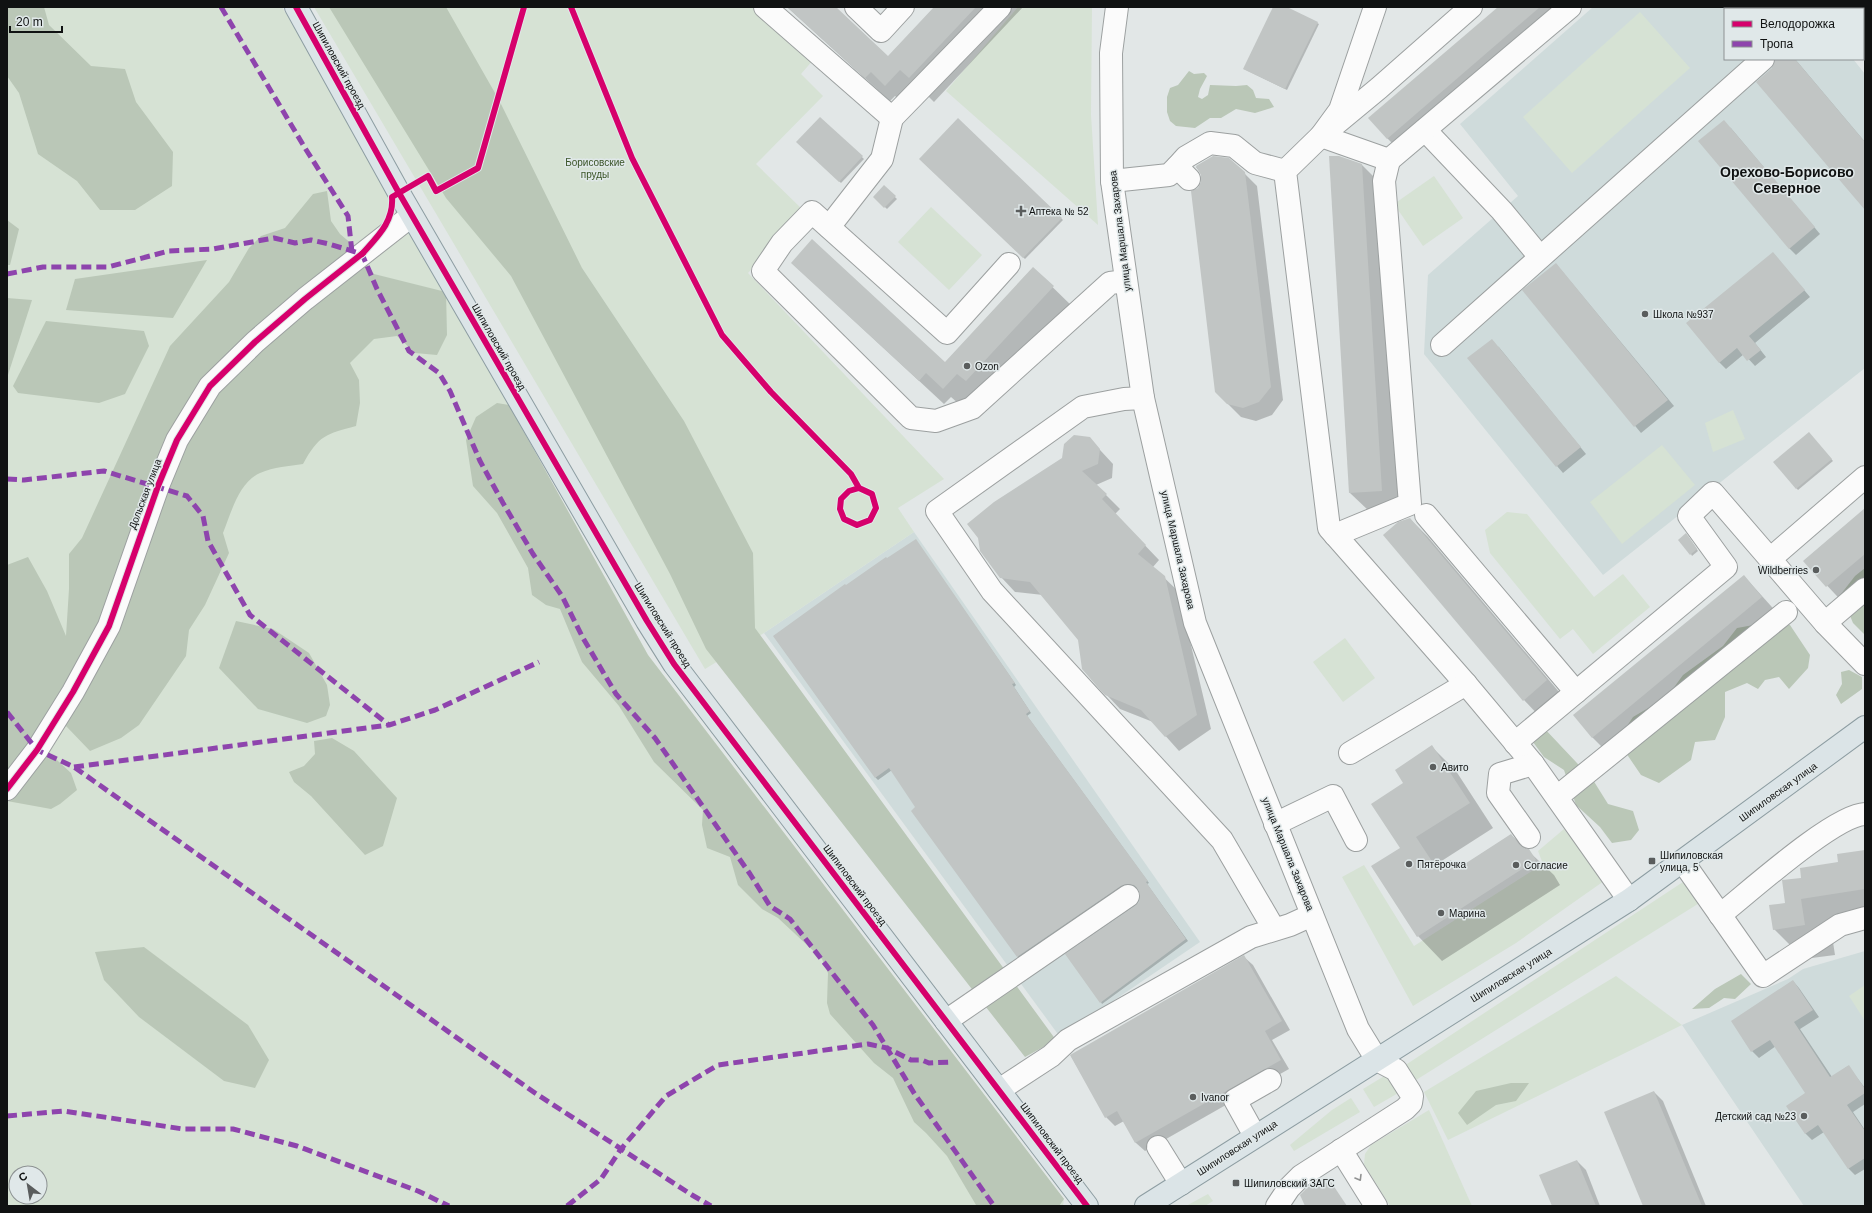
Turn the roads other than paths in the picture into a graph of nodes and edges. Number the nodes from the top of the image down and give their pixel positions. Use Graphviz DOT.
graph roads {
  1 [pos="296,7"];
  2 [pos="764,7"];
  3 [pos="856,7"];
  4 [pos="904,7"];
  5 [pos="1000,7"];
  6 [pos="1117,7"];
  7 [pos="1375,7"];
  8 [pos="1471,7"];
  9 [pos="1570,7"];
  10 [pos="1762,60"];
  11 [pos="892,118"];
  12 [pos="1425,130"];
  13 [pos="1321,136"];
  14 [pos="1390,160"];
  15 [pos="1285,171"];
  16 [pos="1112,181"];
  17 [pos="412,216"];
  18 [pos="829,227"];
  19 [pos="1540,257"];
  20 [pos="1009,264"];
  21 [pos="1126,281"];
  22 [pos="1442,345"];
  23 [pos="1143,398"];
  24 [pos="1865,477"];
  25 [pos="1426,515"];
  26 [pos="1335,535"];
  27 [pos="1770,558"];
  28 [pos="1865,589"];
  29 [pos="1786,612"];
  30 [pos="1825,623"];
  31 [pos="1865,664"];
  32 [pos="1466,684"];
  33 [pos="1576,692"];
  34 [pos="1865,728"];
  35 [pos="1515,743"];
  36 [pos="1350,753"];
  37 [pos="1533,764"];
  38 [pos="7,789"];
  39 [pos="1557,797"];
  40 [pos="1865,814"];
  41 [pos="1276,824"];
  42 [pos="1530,836"];
  43 [pos="1356,840"];
  44 [pos="1683,862"];
  45 [pos="1128,896"];
  46 [pos="1629,900"];
  47 [pos="1312,915"];
  48 [pos="1720,915"];
  49 [pos="1865,918"];
  50 [pos="1274,929"];
  51 [pos="946,1021"];
  52 [pos="1377,1060"];
  53 [pos="1270,1080"];
  54 [pos="999,1090"];
  55 [pos="1255,1136"];
  56 [pos="1158,1147"];
  57 [pos="1341,1150"];
  58 [pos="1182,1184"];
  59 [pos="1088,1206"];
  60 [pos="1146,1206"];
  61 [pos="1277,1206"];
  62 [pos="1376,1206"];
  1 -- 17 [label="main road, Шипиловский проезд"];
  2 -- 11 [label="street"];
  3 -- 4 [label="street"];
  5 -- 11 [label="street"];
  6 -- 16 [label="street, улица Маршала Захарова"];
  7 -- 13 [label="street"];
  8 -- 13 [label="street"];
  9 -- 12 [label="street"];
  10 -- 19 [label="street"];
  11 -- 18 [label="street"];
  12 -- 14 [label="street"];
  12 -- 19 [label="street"];
  13 -- 14 [label="street"];
  13 -- 15 [label="street"];
  14 -- 26 [label="street"];
  15 -- 16 [label="street"];
  15 -- 26 [label="street"];
  16 -- 21 [label="street, улица Маршала Захарова"];
  17 -- 38 [label="street, Дольская улица"];
  17 -- 51 [label="main road, Шипиловский проезд"];
  18 -- 20 [label="street"];
  18 -- 21 [label="street"];
  19 -- 22 [label="street"];
  21 -- 23 [label="street, улица Маршала Захарова"];
  23 -- 41 [label="street, улица Маршала Захарова"];
  23 -- 50 [label="street"];
  24 -- 27 [label="street"];
  25 -- 33 [label="street"];
  26 -- 32 [label="street"];
  27 -- 30 [label="street"];
  27 -- 33 [label="street"];
  28 -- 30 [label="street"];
  29 -- 39 [label="street"];
  30 -- 31 [label="street"];
  32 -- 35 [label="street"];
  32 -- 36 [label="street"];
  33 -- 35 [label="street"];
  34 -- 44 [label="main road, Шипиловская улица"];
  35 -- 37 [label="street"];
  37 -- 39 [label="street"];
  37 -- 42 [label="street"];
  39 -- 46 [label="street"];
  40 -- 48 [label="street"];
  41 -- 43 [label="street"];
  41 -- 47 [label="street, улица Маршала Захарова"];
  44 -- 46 [label="main road, Шипиловская улица"];
  44 -- 48 [label="street"];
  45 -- 51 [label="street"];
  46 -- 52 [label="main road, Шипиловская улица"];
  47 -- 50 [label="street"];
  47 -- 52 [label="street, улица Маршала Захарова"];
  48 -- 49 [label="street"];
  50 -- 54 [label="street"];
  51 -- 54 [label="main road, Шипиловский проезд"];
  52 -- 55 [label="main road, Шипиловская улица"];
  52 -- 57 [label="street"];
  53 -- 55 [label="street"];
  54 -- 59 [label="main road, Шипиловский проезд"];
  55 -- 58 [label="main road, Шипиловская улица"];
  56 -- 58 [label="street"];
  57 -- 61 [label="street"];
  57 -- 62 [label="street, one-way"];
  58 -- 60 [label="main road, Шипиловская улица"];
}
